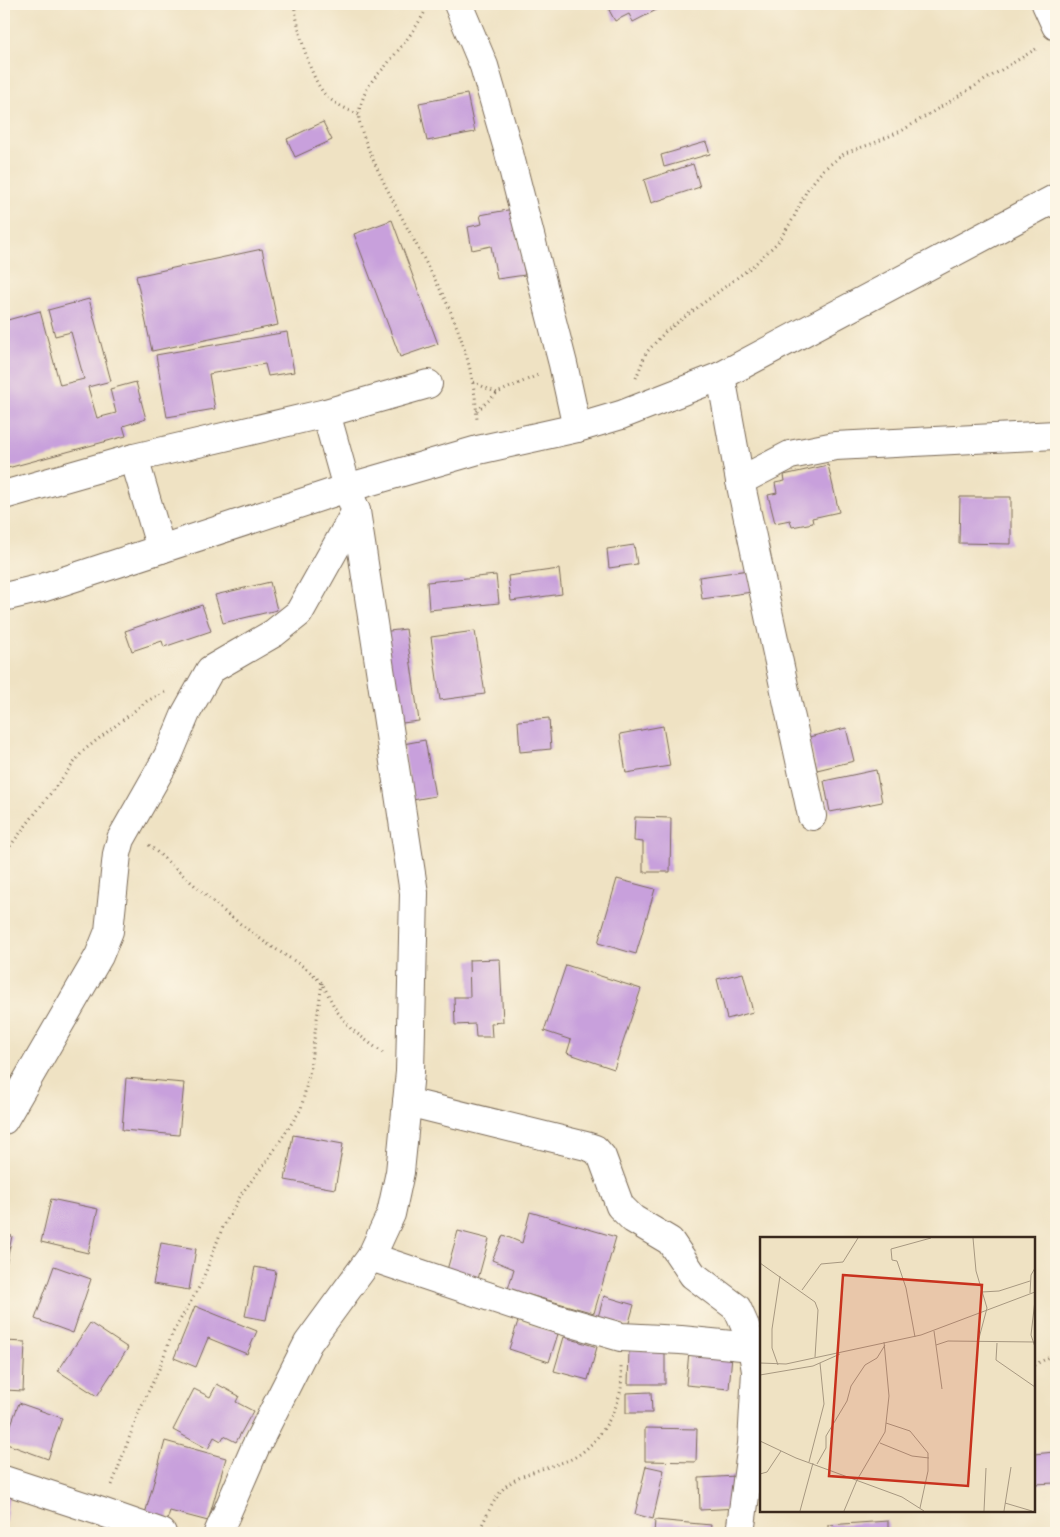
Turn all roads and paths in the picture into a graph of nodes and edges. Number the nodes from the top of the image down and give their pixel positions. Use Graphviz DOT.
graph roads {
  1 [pos="294,4"];
  2 [pos="428,4"];
  3 [pos="458,4"];
  4 [pos="1046,4"];
  5 [pos="1048,36"];
  6 [pos="359,115"];
  7 [pos="1056,198"];
  8 [pos="562,364"];
  9 [pos="720,376"];
  10 [pos="473,382"];
  11 [pos="428,384"];
  12 [pos="497,393"];
  13 [pos="477,411"];
  14 [pos="326,413"];
  15 [pos="622,416"];
  16 [pos="577,428"];
  17 [pos="1056,435"];
  18 [pos="478,450"];
  19 [pos="134,458"];
  20 [pos="740,481"];
  21 [pos="4,495"];
  22 [pos="352,500"];
  23 [pos="161,549"];
  24 [pos="42,588"];
  25 [pos="4,597"];
  26 [pos="4,609"];
  27 [pos="170,689"];
  28 [pos="812,816"];
  29 [pos="128,826"];
  30 [pos="4,854"];
  31 [pos="322,983"];
  32 [pos="410,1072"];
  33 [pos="407,1102"];
  34 [pos="4,1120"];
  35 [pos="371,1257"];
  36 [pos="621,1337"];
  37 [pos="752,1346"];
  38 [pos="1056,1354"];
  39 [pos="1035,1364"];
  40 [pos="4,1480"];
  41 [pos="102,1512"];
  42 [pos="162,1533"];
  43 [pos="218,1533"];
  44 [pos="478,1533"];
  45 [pos="740,1533"];
  1 -- 6 [label="path"];
  2 -- 6 [label="path"];
  3 -- 8 [label="street"];
  4 -- 5 [label="street"];
  5 -- 15 [label="path"];
  6 -- 10 [label="path"];
  7 -- 9 [label="street"];
  8 -- 12 [label="path"];
  8 -- 16 [label="street"];
  9 -- 15 [label="street"];
  9 -- 20 [label="street"];
  10 -- 12 [label="path"];
  10 -- 13 [label="path"];
  11 -- 14 [label="street"];
  12 -- 13 [label="path"];
  13 -- 18 [label="path"];
  14 -- 19 [label="street"];
  14 -- 22 [label="street"];
  15 -- 16 [label="street"];
  16 -- 18 [label="street"];
  17 -- 20 [label="street"];
  18 -- 22 [label="street"];
  19 -- 21 [label="street"];
  19 -- 23 [label="street"];
  20 -- 28 [label="street"];
  22 -- 23 [label="street"];
  22 -- 29 [label="street"];
  22 -- 32 [label="street"];
  23 -- 24 [label="street"];
  24 -- 25 [label="street"];
  24 -- 26 [label="street"];
  27 -- 30 [label="path"];
  29 -- 31 [label="path"];
  29 -- 34 [label="street"];
  31 -- 32 [label="path"];
  31 -- 41 [label="path"];
  32 -- 33 [label="street"];
  33 -- 35 [label="street"];
  33 -- 37 [label="street"];
  35 -- 36 [label="street"];
  35 -- 43 [label="street"];
  36 -- 37 [label="street"];
  36 -- 44 [label="path"];
  37 -- 45 [label="street"];
  38 -- 39 [label="path"];
  40 -- 41 [label="street"];
  41 -- 42 [label="street"];
}
